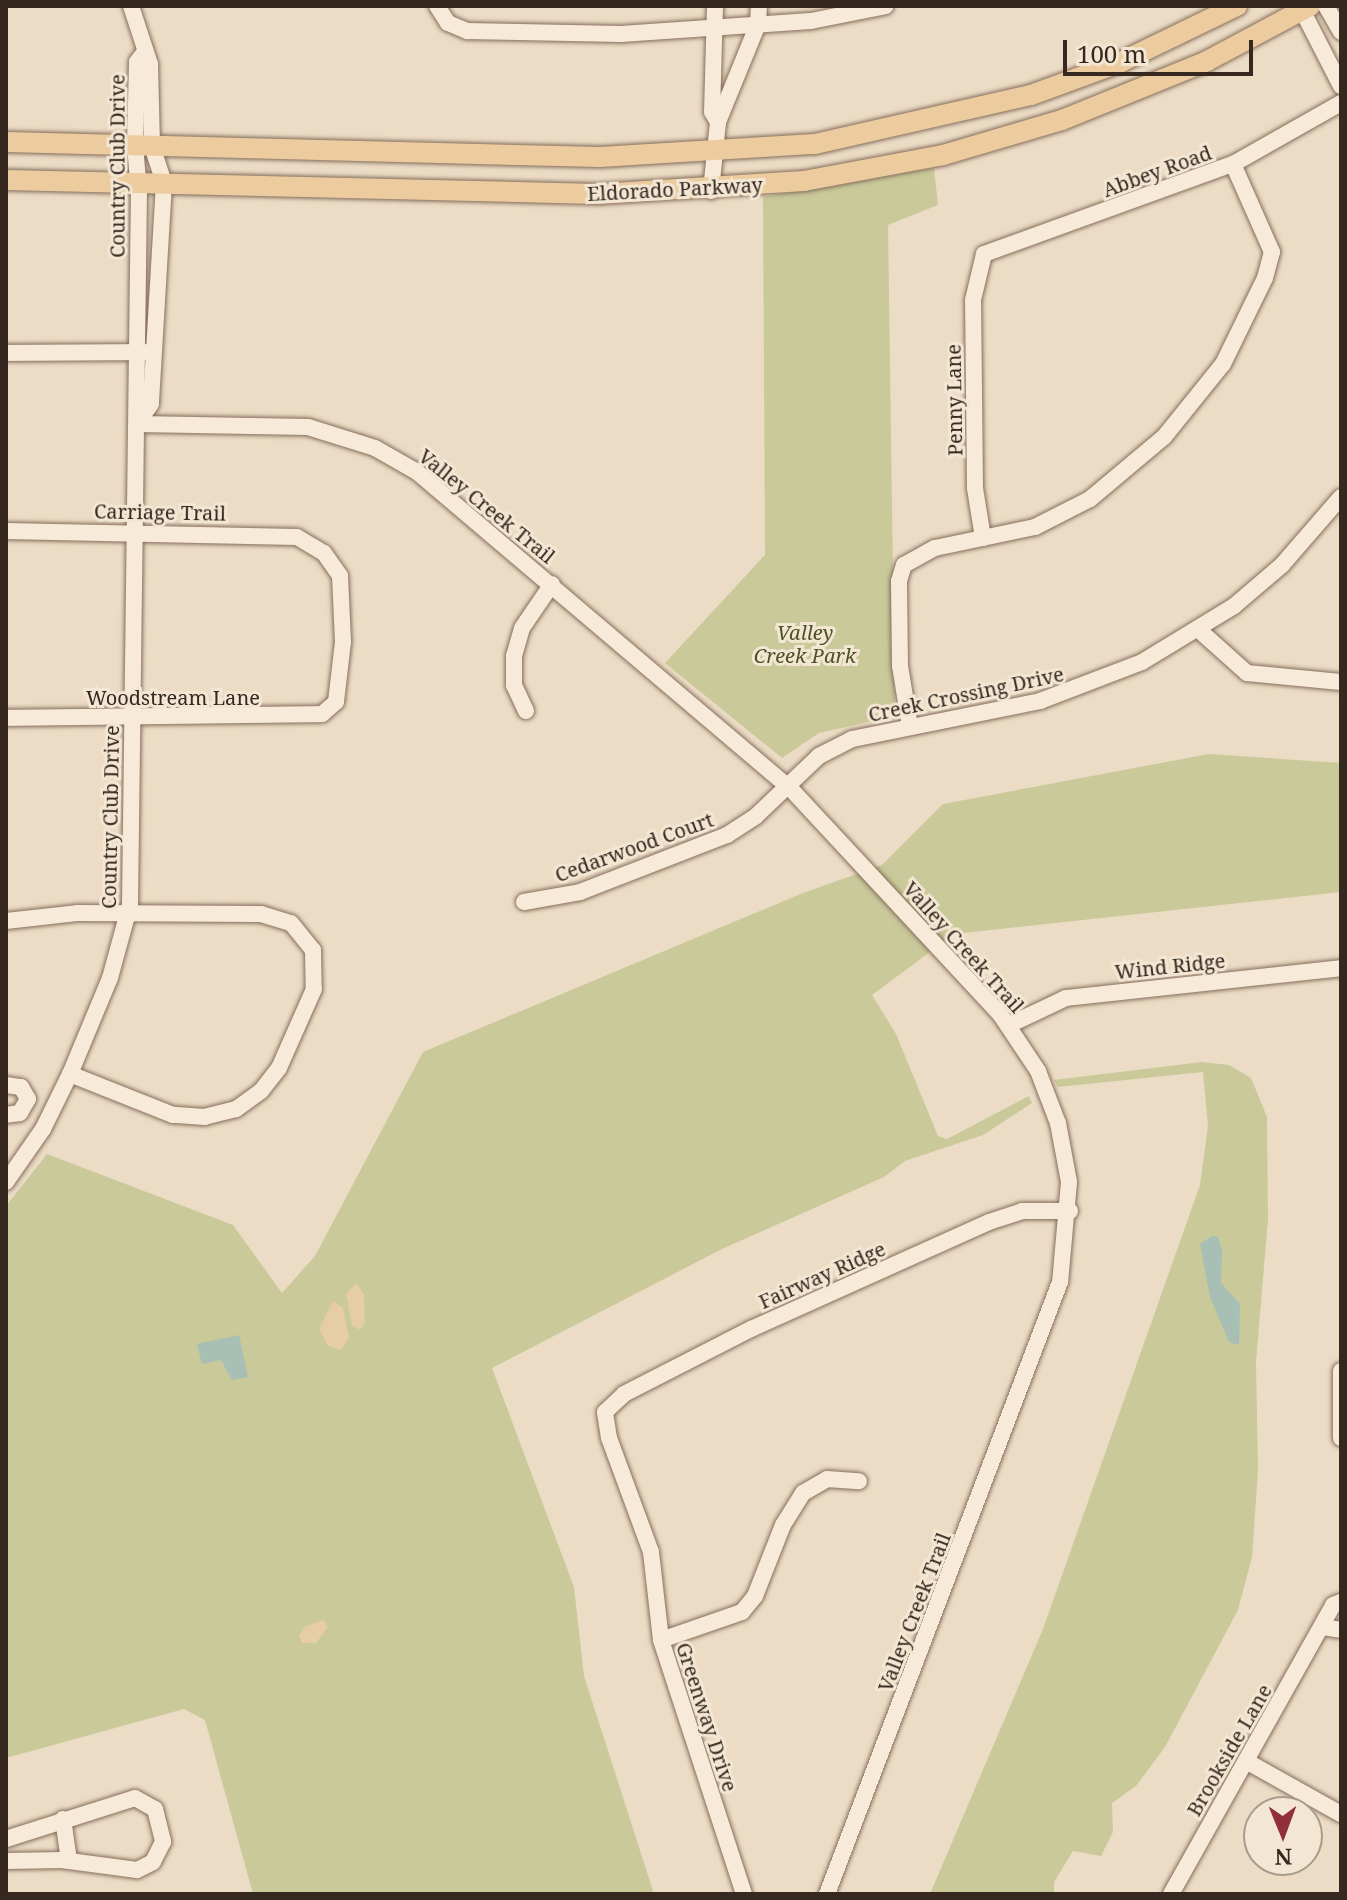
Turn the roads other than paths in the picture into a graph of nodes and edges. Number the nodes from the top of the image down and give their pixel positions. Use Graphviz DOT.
graph roads {
  1 [pos="131,6"];
  2 [pos="437,6"];
  3 [pos="715,6"];
  4 [pos="759,6"];
  5 [pos="886,6"];
  6 [pos="1237,6"];
  7 [pos="1326,6"];
  8 [pos="1304,8"];
  9 [pos="758,24"];
  10 [pos="715,27"];
  11 [pos="1341,32"];
  12 [pos="1341,86"];
  13 [pos="1341,103"];
  14 [pos="718,122"];
  15 [pos="6,142"];
  16 [pos="144,145"];
  17 [pos="712,153"];
  18 [pos="1233,164"];
  19 [pos="6,180"];
  20 [pos="138,183"];
  21 [pos="164,183"];
  22 [pos="711,191"];
  23 [pos="981,261"];
  24 [pos="137,266"];
  25 [pos="161,267"];
  26 [pos="134,352"];
  27 [pos="155,352"];
  28 [pos="6,353"];
  29 [pos="137,424"];
  30 [pos="1341,497"];
  31 [pos="6,531"];
  32 [pos="133,531"];
  33 [pos="983,538"];
  34 [pos="552,584"];
  35 [pos="1200,631"];
  36 [pos="1341,682"];
  37 [pos="336,702"];
  38 [pos="526,711"];
  39 [pos="132,717"];
  40 [pos="6,718"];
  41 [pos="910,727"];
  42 [pos="789,787"];
  43 [pos="524,902"];
  44 [pos="128,914"];
  45 [pos="6,921"];
  46 [pos="1341,968"];
  47 [pos="1009,1025"];
  48 [pos="70,1074"];
  49 [pos="6,1085"];
  50 [pos="6,1115"];
  51 [pos="6,1182"];
  52 [pos="1070,1211"];
  53 [pos="1341,1371"];
  54 [pos="605,1412"];
  55 [pos="1341,1438"];
  56 [pos="859,1481"];
  57 [pos="1341,1602"];
  58 [pos="1323,1627"];
  59 [pos="1341,1630"];
  60 [pos="661,1640"];
  61 [pos="1246,1761"];
  62 [pos="1341,1814"];
  63 [pos="63,1819"];
  64 [pos="6,1839"];
  65 [pos="69,1860"];
  66 [pos="6,1861"];
  67 [pos="744,1894"];
  68 [pos="827,1894"];
  69 [pos="1171,1894"];
  1 -- 16 [label="street, Country Club Drive"];
  2 -- 10 [label="street"];
  3 -- 10 [label="street"];
  4 -- 9 [label="street"];
  5 -- 9 [label="street"];
  6 -- 17 [label="main road, Eldorado Parkway"];
  7 -- 11 [label="street"];
  8 -- 12 [label="street"];
  8 -- 22 [label="main road, Eldorado Parkway"];
  9 -- 10 [label="street"];
  9 -- 14 [label="street"];
  10 -- 14 [label="street"];
  13 -- 18 [label="street, Abbey Road"];
  14 -- 17 [label="street"];
  15 -- 16 [label="main road, Eldorado Parkway"];
  16 -- 17 [label="main road, Eldorado Parkway"];
  16 -- 20 [label="street, Country Club Drive"];
  16 -- 21 [label="street, Country Club Drive"];
  17 -- 22 [label="street"];
  18 -- 23 [label="street, Abbey Road"];
  18 -- 33 [label="street"];
  19 -- 20 [label="main road, Eldorado Parkway"];
  20 -- 21 [label="main road, Eldorado Parkway"];
  20 -- 24 [label="street, Country Club Drive"];
  21 -- 22 [label="main road, Eldorado Parkway"];
  21 -- 25 [label="street, Country Club Drive"];
  23 -- 33 [label="street, Penny Lane"];
  24 -- 25 [label="street"];
  24 -- 26 [label="street, Country Club Drive"];
  25 -- 27 [label="street, Country Club Drive"];
  26 -- 27 [label="street"];
  26 -- 28 [label="street"];
  26 -- 29 [label="street, Country Club Drive"];
  27 -- 29 [label="street, Country Club Drive"];
  29 -- 32 [label="street, Country Club Drive"];
  29 -- 34 [label="street, Valley Creek Trail"];
  30 -- 35 [label="street, Creek Crossing Drive"];
  31 -- 32 [label="street, Carriage Trail"];
  32 -- 37 [label="street, Carriage Trail"];
  32 -- 39 [label="street, Country Club Drive"];
  33 -- 41 [label="street"];
  34 -- 38 [label="street"];
  34 -- 42 [label="street, Valley Creek Trail"];
  35 -- 36 [label="street"];
  35 -- 41 [label="street, Creek Crossing Drive"];
  37 -- 39 [label="street, Woodstream Lane"];
  39 -- 40 [label="street, Woodstream Lane"];
  39 -- 44 [label="street, Country Club Drive"];
  41 -- 42 [label="street, Creek Crossing Drive"];
  42 -- 43 [label="street, Cedarwood Court"];
  42 -- 47 [label="street, Valley Creek Trail"];
  44 -- 45 [label="street"];
  44 -- 48 [label="street, Country Club Drive"];
  44 -- 48 [label="street"];
  46 -- 47 [label="street, Wind Ridge"];
  47 -- 52 [label="street, Valley Creek Trail"];
  48 -- 51 [label="street, Country Club Drive"];
  49 -- 50 [label="street"];
  52 -- 54 [label="street, Fairway Ridge"];
  52 -- 68 [label="street, Valley Creek Trail"];
  53 -- 55 [label="street"];
  54 -- 60 [label="street, Greenway Drive"];
  56 -- 60 [label="street"];
  57 -- 58 [label="street, Brookside Lane"];
  58 -- 59 [label="street"];
  58 -- 61 [label="street, Brookside Lane"];
  60 -- 67 [label="street, Greenway Drive"];
  61 -- 62 [label="street"];
  61 -- 69 [label="street, Brookside Lane"];
  63 -- 64 [label="street"];
  63 -- 65 [label="street"];
  63 -- 65 [label="street"];
  65 -- 66 [label="street"];
}
